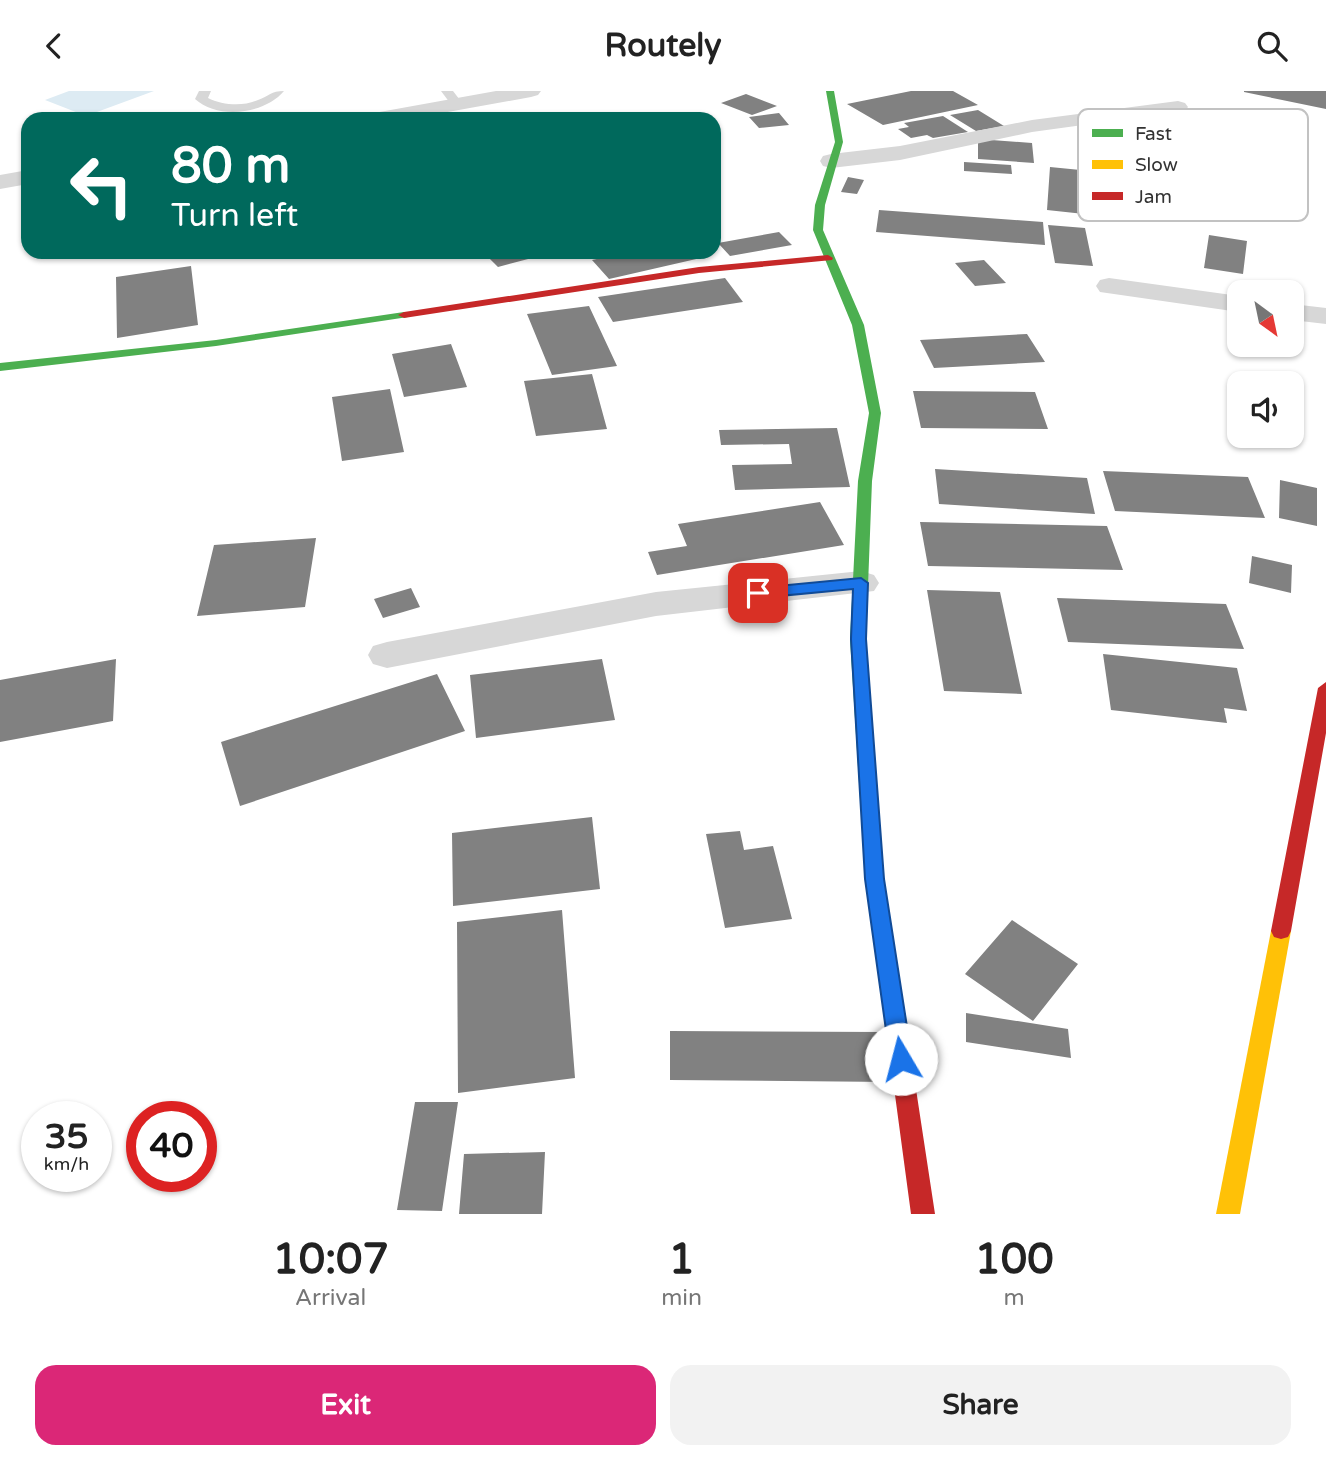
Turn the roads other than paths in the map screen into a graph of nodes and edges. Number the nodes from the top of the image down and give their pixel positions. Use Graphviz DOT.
graph roads {
  1 [pos="205,91"];
  2 [pos="278,91"];
  3 [pos="531,91"];
  4 [pos="830,91"];
  5 [pos="452,97"];
  6 [pos="1178,107"];
  7 [pos="1163,109"];
  8 [pos="399,112"];
  9 [pos="1078,120"];
  10 [pos="831,162"];
  11 [pos="21,178"];
  12 [pos="0,182"];
  13 [pos="828,258"];
  14 [pos="1109,286"];
  15 [pos="1227,302"];
  16 [pos="1304,313"];
  17 [pos="1326,316"];
  18 [pos="0,367"];
  19 [pos="861,583"];
  20 [pos="387,655"];
  21 [pos="1326,688"];
  22 [pos="923,1214"];
  23 [pos="1228,1214"];
  1 -- 2 [label="lane"];
  3 -- 5 [label="street"];
  4 -- 10 [label="street"];
  5 -- 8 [label="street"];
  6 -- 7 [label="street"];
  9 -- 10 [label="street"];
  10 -- 13 [label="street"];
  11 -- 12 [label="street"];
  13 -- 18 [label="street"];
  13 -- 19 [label="street"];
  14 -- 15 [label="street"];
  16 -- 17 [label="street"];
  19 -- 20 [label="street"];
  19 -- 22 [label="street"];
  21 -- 23 [label="street"];
}
